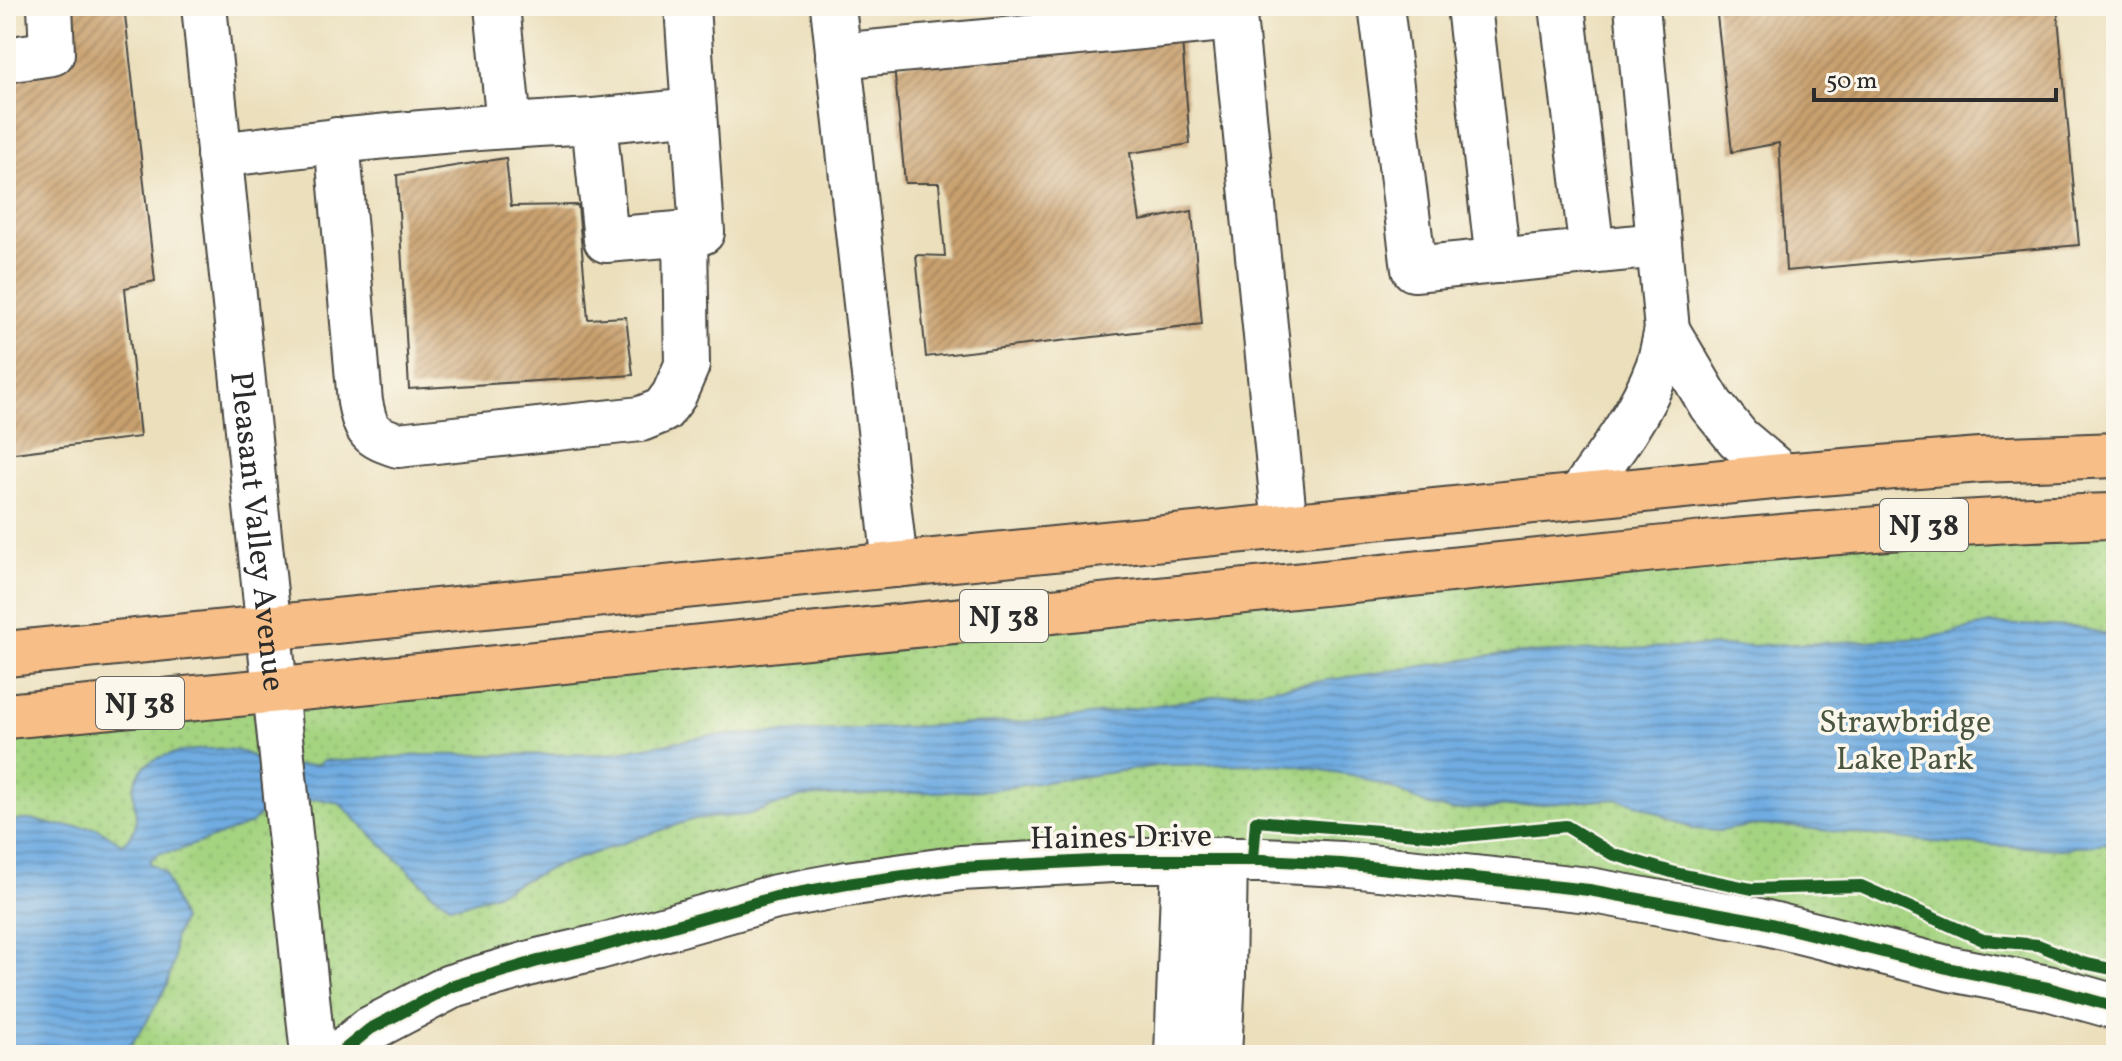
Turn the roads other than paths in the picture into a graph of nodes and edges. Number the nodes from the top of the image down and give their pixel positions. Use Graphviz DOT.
graph roads {
  1 [pos="50,6"];
  2 [pos="204,6"];
  3 [pos="497,6"];
  4 [pos="687,6"];
  5 [pos="833,6"];
  6 [pos="1381,6"];
  7 [pos="1469,6"];
  8 [pos="1562,6"];
  9 [pos="1637,6"];
  10 [pos="1234,12"];
  11 [pos="838,56"];
  12 [pos="6,60"];
  13 [pos="694,111"];
  14 [pos="594,121"];
  15 [pos="509,125"];
  16 [pos="337,140"];
  17 [pos="219,155"];
  18 [pos="685,234"];
  19 [pos="1659,245"];
  20 [pos="1592,252"];
  21 [pos="1498,261"];
  22 [pos="1667,330"];
  23 [pos="2116,455"];
  24 [pos="1783,476"];
  25 [pos="1579,496"];
  26 [pos="2116,516"];
  27 [pos="1285,526"];
  28 [pos="895,565"];
  29 [pos="267,628"];
  30 [pos="6,654"];
  31 [pos="274,690"];
  32 [pos="6,716"];
  33 [pos="1205,860"];
  34 [pos="2116,1007"];
  35 [pos="313,1055"];
  36 [pos="338,1055"];
  37 [pos="1177,1055"];
  38 [pos="1219,1055"];
  1 -- 12 [label="street"];
  2 -- 17 [label="street, Pleasant Valley Avenue"];
  3 -- 15 [label="street"];
  4 -- 13 [label="street"];
  5 -- 11 [label="street"];
  6 -- 21 [label="street"];
  7 -- 21 [label="street"];
  8 -- 20 [label="street"];
  9 -- 19 [label="street"];
  10 -- 11 [label="street"];
  10 -- 27 [label="street"];
  11 -- 28 [label="street"];
  13 -- 14 [label="street"];
  13 -- 18 [label="street"];
  14 -- 15 [label="street"];
  14 -- 18 [label="street"];
  15 -- 16 [label="street"];
  16 -- 17 [label="street"];
  16 -- 18 [label="street"];
  17 -- 29 [label="street, Pleasant Valley Avenue"];
  19 -- 20 [label="street"];
  19 -- 22 [label="street"];
  20 -- 21 [label="street"];
  22 -- 24 [label="street"];
  22 -- 25 [label="street"];
  23 -- 24 [label="highway, NJ 38"];
  24 -- 25 [label="highway, NJ 38"];
  25 -- 27 [label="highway, NJ 38"];
  26 -- 31 [label="highway, NJ 38"];
  27 -- 28 [label="highway, NJ 38"];
  28 -- 29 [label="highway, NJ 38"];
  29 -- 30 [label="highway, NJ 38"];
  29 -- 31 [label="street, Pleasant Valley Avenue"];
  31 -- 32 [label="highway, NJ 38"];
  31 -- 35 [label="street, Pleasant Valley Avenue"];
  33 -- 34 [label="street, Haines Drive"];
  33 -- 36 [label="street, Haines Drive"];
  33 -- 37 [label="street"];
  33 -- 38 [label="street"];
}
